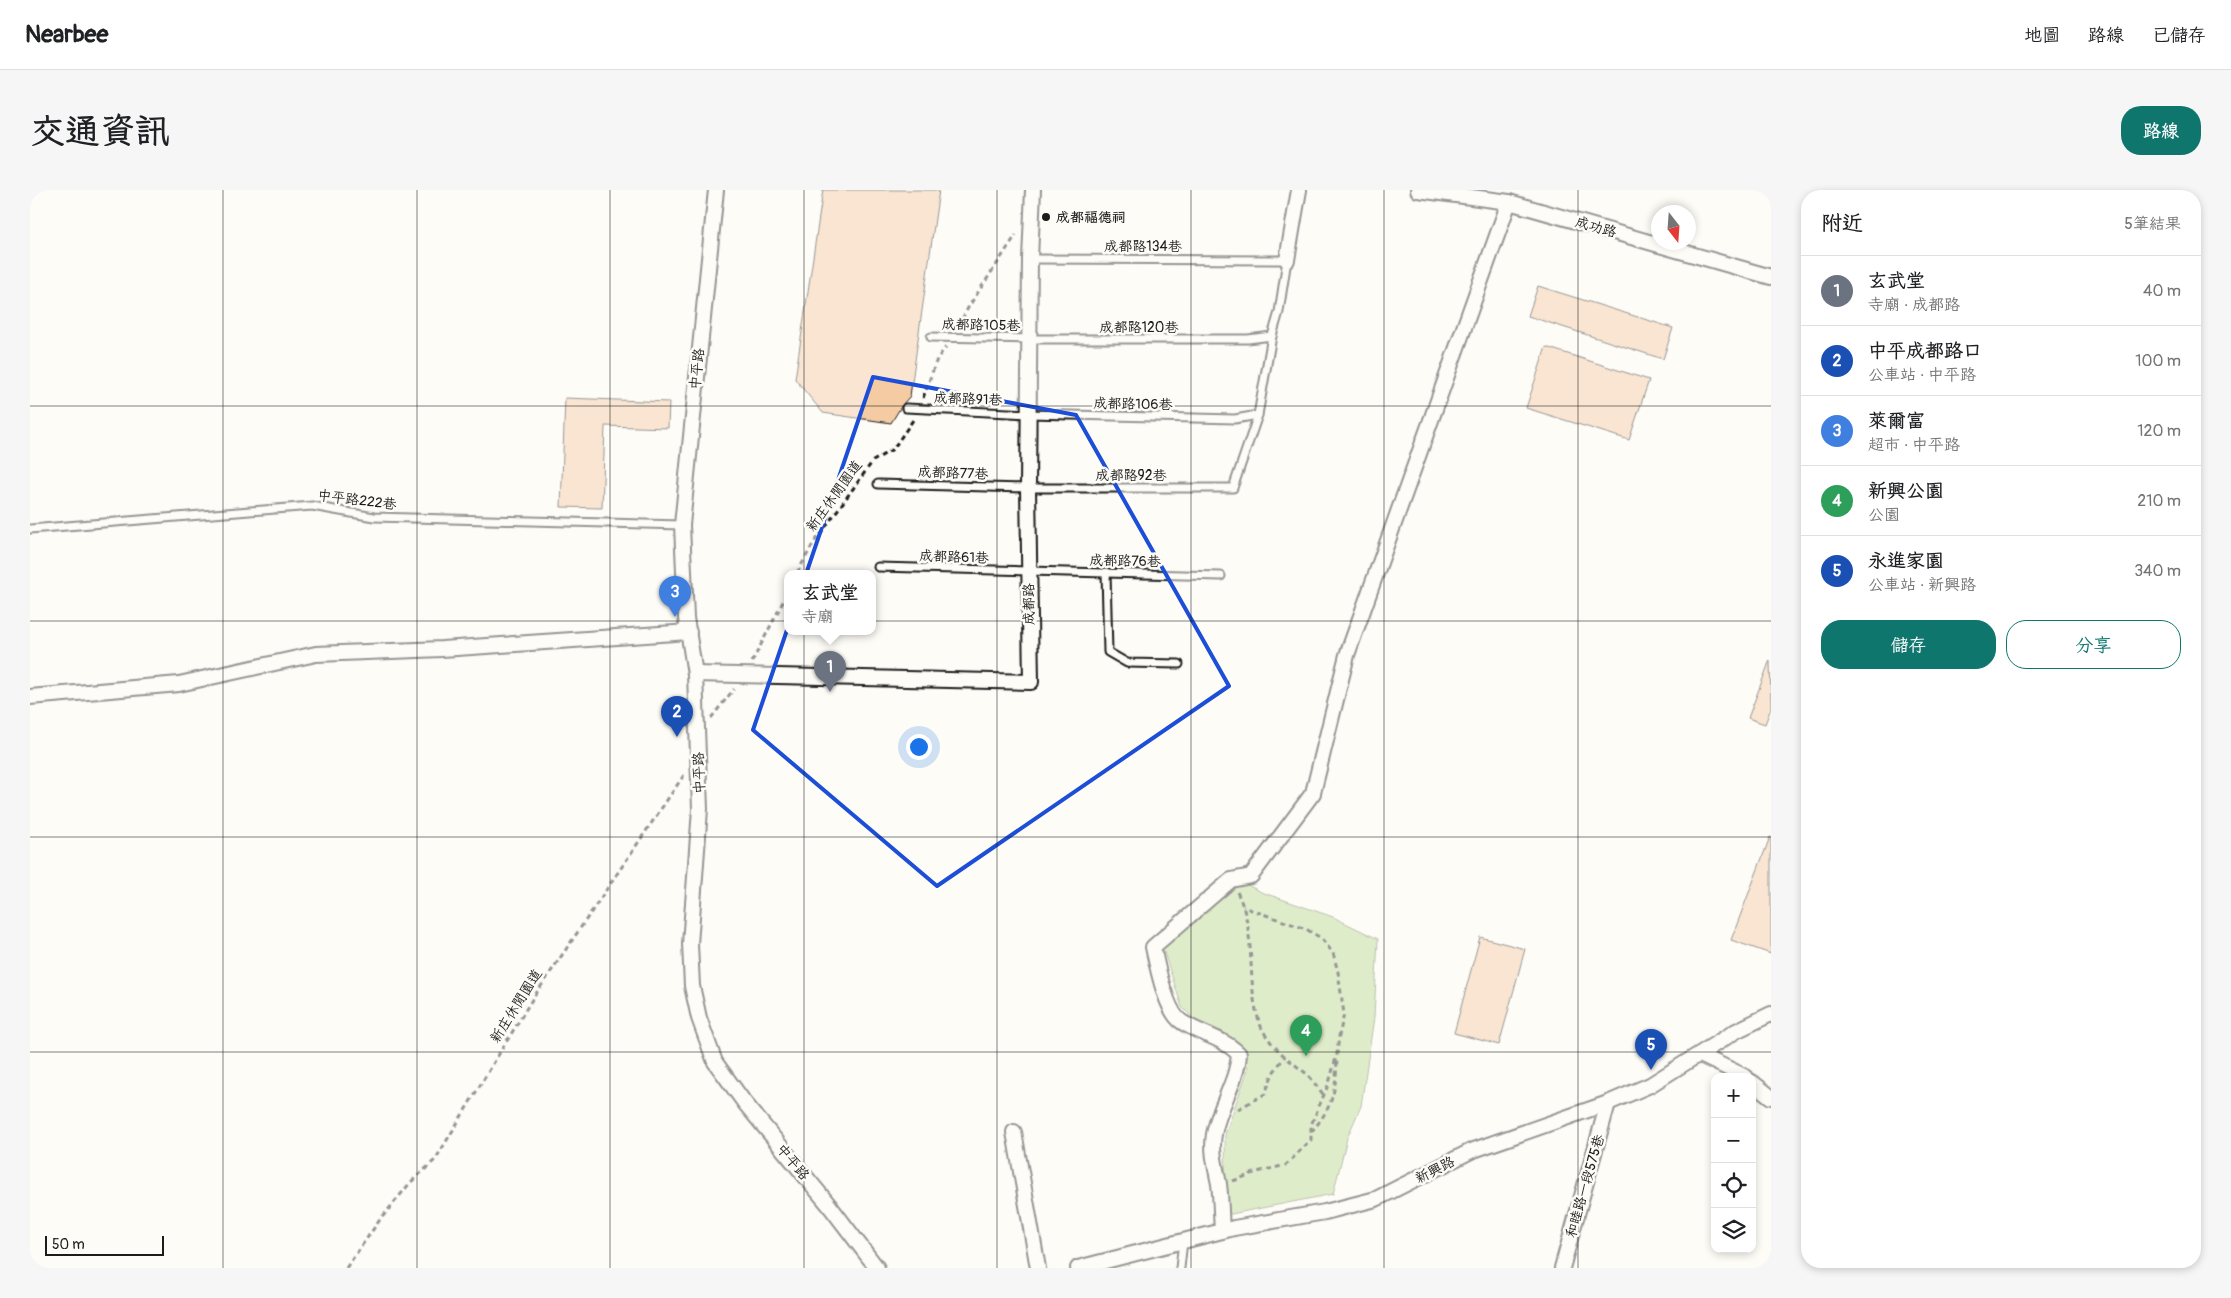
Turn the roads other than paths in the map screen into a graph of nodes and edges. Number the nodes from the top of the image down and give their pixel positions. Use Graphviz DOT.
graph roads {
  1 [pos="716,190"];
  2 [pos="1033,190"];
  3 [pos="1299,190"];
  4 [pos="1418,190"];
  5 [pos="1509,202"];
  6 [pos="1030,258"];
  7 [pos="1286,260"];
  8 [pos="1771,278"];
  9 [pos="1272,336"];
  10 [pos="930,337"];
  11 [pos="1031,339"];
  12 [pos="906,408"];
  13 [pos="1029,414"];
  14 [pos="1258,415"];
  15 [pos="878,484"];
  16 [pos="1028,488"];
  17 [pos="682,525"];
  18 [pos="30,529"];
  19 [pos="878,567"];
  20 [pos="1029,572"];
  21 [pos="1106,572"];
  22 [pos="1220,576"];
  23 [pos="689,632"];
  24 [pos="1179,664"];
  25 [pos="695,674"];
  26 [pos="30,697"];
  27 [pos="1771,1014"];
  28 [pos="1700,1055"];
  29 [pos="1738,1073"];
  30 [pos="1756,1085"];
  31 [pos="1771,1097"];
  32 [pos="1608,1103"];
  33 [pos="1014,1132"];
  34 [pos="1222,1231"];
  35 [pos="1183,1241"];
  36 [pos="877,1268"];
  37 [pos="1038,1268"];
  38 [pos="1078,1268"];
  39 [pos="1180,1268"];
  40 [pos="1562,1268"];
  1 -- 17 [label="street, 中平路"];
  2 -- 6 [label="street, 成都路"];
  3 -- 7 [label="street"];
  4 -- 5 [label="street, 成功路"];
  5 -- 8 [label="street, 成功路"];
  5 -- 34 [label="street"];
  6 -- 7 [label="lane, 成都路134巷"];
  6 -- 11 [label="street, 成都路"];
  7 -- 9 [label="lane"];
  9 -- 11 [label="lane, 成都路120巷"];
  9 -- 14 [label="lane"];
  10 -- 11 [label="lane, 成都路105巷"];
  11 -- 13 [label="street, 成都路"];
  12 -- 13 [label="lane, 成都路91巷"];
  13 -- 14 [label="lane, 成都路106巷"];
  13 -- 16 [label="street, 成都路"];
  14 -- 16 [label="lane, 成都路92巷"];
  15 -- 16 [label="lane, 成都路77巷"];
  16 -- 20 [label="street, 成都路"];
  17 -- 18 [label="lane, 中平路222巷"];
  17 -- 23 [label="street, 中平路"];
  19 -- 20 [label="lane, 成都路61巷"];
  20 -- 21 [label="lane, 成都路76巷"];
  20 -- 25 [label="street, 成都路"];
  21 -- 22 [label="lane, 成都路76巷"];
  21 -- 24 [label="lane"];
  23 -- 25 [label="street, 中平路"];
  23 -- 26 [label="street"];
  25 -- 36 [label="street, 中平路"];
  27 -- 28 [label="street, 新興路"];
  28 -- 29 [label="street"];
  28 -- 32 [label="street, 新興路"];
  30 -- 31 [label="street"];
  32 -- 34 [label="street, 新興路"];
  32 -- 40 [label="street, 和睦路一段575巷"];
  33 -- 37 [label="street"];
  34 -- 35 [label="street, 新興路"];
  35 -- 38 [label="street, 新興路"];
  35 -- 39 [label="lane"];
}
